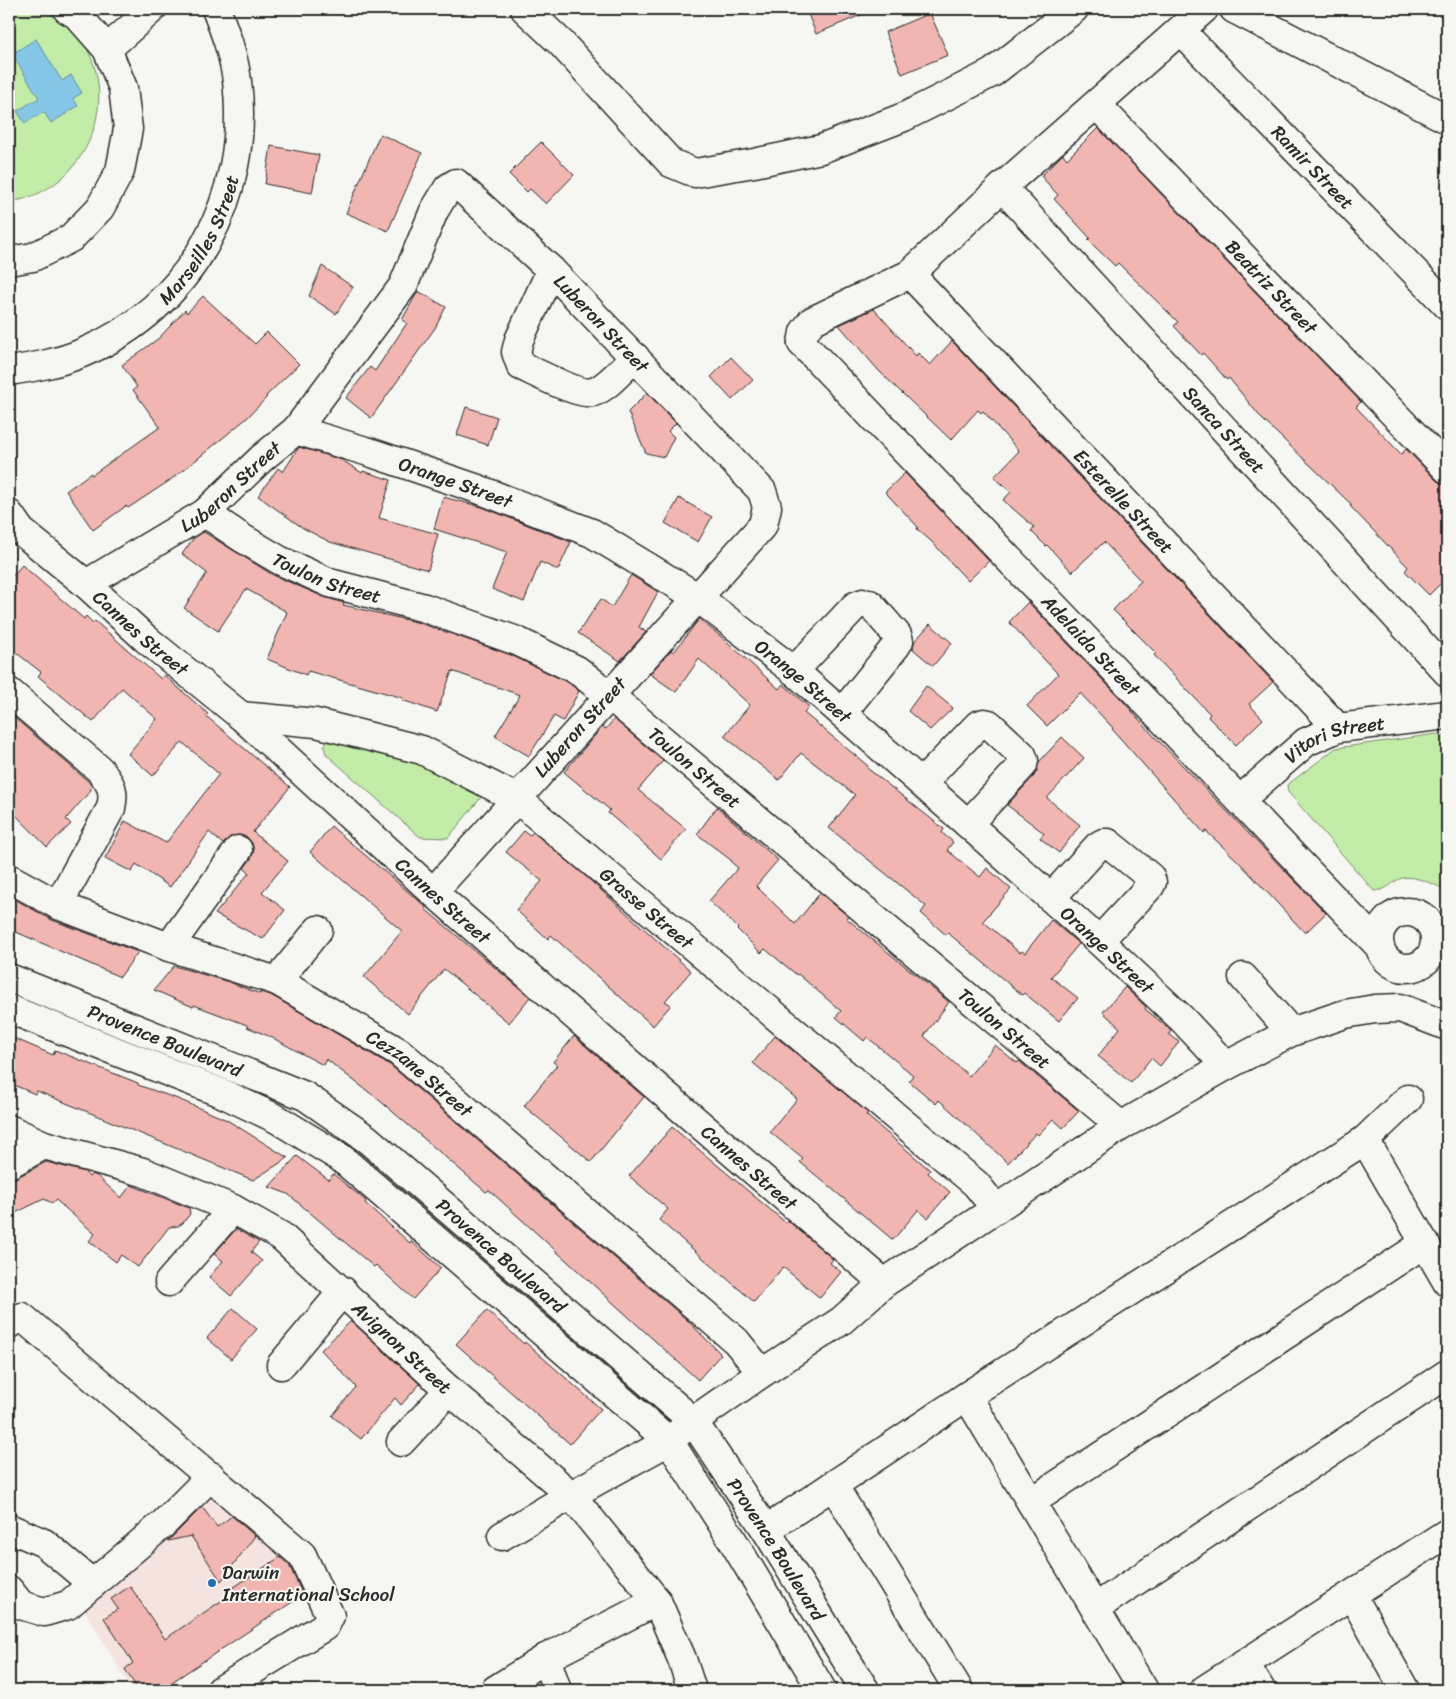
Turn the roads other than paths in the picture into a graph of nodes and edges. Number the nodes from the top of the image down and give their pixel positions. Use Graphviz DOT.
graph roads {
  1 [pos="67,9"];
  2 [pos="152,9"];
  3 [pos="216,9"];
  4 [pos="524,9"];
  5 [pos="1074,9"];
  6 [pos="1204,9"];
  7 [pos="1234,9"];
  8 [pos="1180,30"];
  9 [pos="107,49"];
  10 [pos="1097,105"];
  11 [pos="1447,119"];
  12 [pos="1002,187"];
  13 [pos="9,262"];
  14 [pos="551,270"];
  15 [pos="910,274"];
  16 [pos="1447,305"];
  17 [pos="635,357"];
  18 [pos="9,371"];
  19 [pos="296,430"];
  20 [pos="1447,469"];
  21 [pos="205,513"];
  22 [pos="9,514"];
  23 [pos="86,584"];
  24 [pos="697,597"];
  25 [pos="794,671"];
  26 [pos="1447,672"];
  27 [pos="9,692"];
  28 [pos="609,694"];
  29 [pos="842,713"];
  30 [pos="1447,715"];
  31 [pos="241,716"];
  32 [pos="1338,728"];
  33 [pos="922,783"];
  34 [pos="516,798"];
  35 [pos="1240,800"];
  36 [pos="968,824"];
  37 [pos="238,850"];
  38 [pos="9,878"];
  39 [pos="433,892"];
  40 [pos="1051,898"];
  41 [pos="58,905"];
  42 [pos="318,930"];
  43 [pos="1441,935"];
  44 [pos="1099,941"];
  45 [pos="169,947"];
  46 [pos="1380,947"];
  47 [pos="1402,968"];
  48 [pos="1243,977"];
  49 [pos="9,978"];
  50 [pos="277,981"];
  51 [pos="1400,1008"];
  52 [pos="9,1009"];
  53 [pos="1447,1026"];
  54 [pos="1292,1032"];
  55 [pos="1226,1066"];
  56 [pos="1408,1099"];
  57 [pos="1122,1126"];
  58 [pos="9,1129"];
  59 [pos="1364,1140"];
  60 [pos="44,1145"];
  61 [pos="9,1164"];
  62 [pos="233,1209"];
  63 [pos="996,1209"];
  64 [pos="1425,1243"];
  65 [pos="169,1282"];
  66 [pos="884,1282"];
  67 [pos="1447,1282"];
  68 [pos="343,1291"];
  69 [pos="9,1324"];
  70 [pos="281,1365"];
  71 [pos="762,1373"];
  72 [pos="1447,1374"];
  73 [pos="449,1390"];
  74 [pos="967,1396"];
  75 [pos="693,1421"];
  76 [pos="669,1441"];
  77 [pos="401,1442"];
  78 [pos="211,1476"];
  79 [pos="832,1485"];
  80 [pos="570,1495"];
  81 [pos="1031,1502"];
  82 [pos="9,1528"];
  83 [pos="766,1530"];
  84 [pos="1447,1533"];
  85 [pos="502,1536"];
  86 [pos="93,1584"];
  87 [pos="9,1590"];
  88 [pos="1352,1595"];
  89 [pos="657,1601"];
  90 [pos="1095,1608"];
  91 [pos="546,1658"];
  92 [pos="1245,1664"];
  93 [pos="221,1690"];
  94 [pos="495,1690"];
  95 [pos="557,1690"];
  96 [pos="692,1690"];
  97 [pos="822,1690"];
  98 [pos="865,1690"];
  99 [pos="959,1690"];
  100 [pos="1144,1690"];
  101 [pos="1204,1690"];
  102 [pos="1261,1690"];
  103 [pos="1405,1690"];
  1 -- 9 [label="street"];
  2 -- 9 [label="street"];
  3 -- 18 [label="street, Marseilles Street"];
  4 -- 5 [label="street"];
  6 -- 8 [label="street"];
  7 -- 11 [label="street"];
  8 -- 10 [label="street"];
  8 -- 16 [label="street, Ramir Street"];
  9 -- 13 [label="street"];
  10 -- 12 [label="street"];
  10 -- 20 [label="street, Beatriz Street"];
  12 -- 15 [label="street"];
  12 -- 26 [label="street, Sanca Street"];
  14 -- 17 [label="street, Luberon Street"];
  14 -- 17 [label="street"];
  14 -- 19 [label="street, Luberon Street"];
  15 -- 32 [label="street, Esterelle Street"];
  15 -- 35 [label="street, Adelaida Street"];
  17 -- 24 [label="street, Luberon Street"];
  19 -- 21 [label="street, Luberon Street"];
  19 -- 24 [label="street, Orange Street"];
  21 -- 23 [label="street, Luberon Street"];
  21 -- 28 [label="street, Toulon Street"];
  22 -- 23 [label="street, Cannes Street"];
  23 -- 31 [label="street, Cannes Street"];
  24 -- 25 [label="street, Orange Street"];
  24 -- 28 [label="street, Luberon Street"];
  25 -- 29 [label="street, Orange Street"];
  25 -- 29 [label="street"];
  27 -- 41 [label="street"];
  28 -- 34 [label="street, Luberon Street"];
  28 -- 57 [label="street, Toulon Street"];
  29 -- 33 [label="street, Orange Street"];
  30 -- 32 [label="street, Vitori Street"];
  31 -- 34 [label="street, Grasse Street"];
  31 -- 39 [label="street, Cannes Street"];
  32 -- 35 [label="street, Vitori Street"];
  33 -- 36 [label="street, Orange Street"];
  33 -- 36 [label="street"];
  34 -- 39 [label="street, Luberon Street"];
  34 -- 63 [label="street, Grasse Street"];
  35 -- 46 [label="street, Adelaida Street"];
  36 -- 40 [label="street, Orange Street"];
  37 -- 45 [label="street"];
  38 -- 41 [label="street, Cezzane Street"];
  39 -- 66 [label="street, Cannes Street"];
  40 -- 44 [label="street, Orange Street"];
  40 -- 44 [label="street"];
  41 -- 45 [label="street, Cezzane Street"];
  42 -- 50 [label="street"];
  43 -- 46 [label="street"];
  43 -- 47 [label="street"];
  44 -- 55 [label="street, Orange Street"];
  45 -- 50 [label="street, Cezzane Street"];
  46 -- 47 [label="street"];
  47 -- 51 [label="street"];
  48 -- 54 [label="street"];
  49 -- 75 [label="street, Provence Boulevard"];
  50 -- 71 [label="street, Cezzane Street"];
  51 -- 53 [label="street"];
  51 -- 54 [label="street"];
  52 -- 76 [label="street, Provence Boulevard"];
  54 -- 55 [label="street"];
  55 -- 57 [label="street"];
  56 -- 59 [label="street"];
  57 -- 63 [label="street"];
  58 -- 60 [label="street, Avignon Street"];
  59 -- 64 [label="street"];
  59 -- 74 [label="street"];
  60 -- 61 [label="street"];
  60 -- 62 [label="street, Avignon Street"];
  62 -- 65 [label="street"];
  62 -- 68 [label="street, Avignon Street"];
  63 -- 66 [label="street"];
  64 -- 67 [label="street"];
  64 -- 81 [label="street"];
  66 -- 71 [label="street"];
  68 -- 70 [label="street"];
  68 -- 73 [label="street, Avignon Street"];
  69 -- 78 [label="street"];
  71 -- 75 [label="street"];
  72 -- 90 [label="street"];
  73 -- 77 [label="street"];
  73 -- 80 [label="street, Avignon Street"];
  74 -- 79 [label="street"];
  74 -- 81 [label="street"];
  75 -- 76 [label="street"];
  75 -- 83 [label="street, Provence Boulevard"];
  76 -- 80 [label="street"];
  76 -- 97 [label="street, Provence Boulevard"];
  78 -- 86 [label="street"];
  78 -- 93 [label="street"];
  79 -- 83 [label="street"];
  79 -- 99 [label="street"];
  80 -- 85 [label="street"];
  80 -- 89 [label="street, Avignon Street"];
  81 -- 90 [label="street"];
  82 -- 86 [label="street"];
  83 -- 98 [label="street, Provence Boulevard"];
  84 -- 88 [label="street"];
  86 -- 87 [label="street"];
  88 -- 92 [label="street"];
  88 -- 103 [label="street"];
  89 -- 91 [label="street"];
  89 -- 96 [label="street, Avignon Street"];
  90 -- 100 [label="street"];
  91 -- 94 [label="street"];
  91 -- 95 [label="street"];
  92 -- 101 [label="street"];
  92 -- 102 [label="street"];
}
